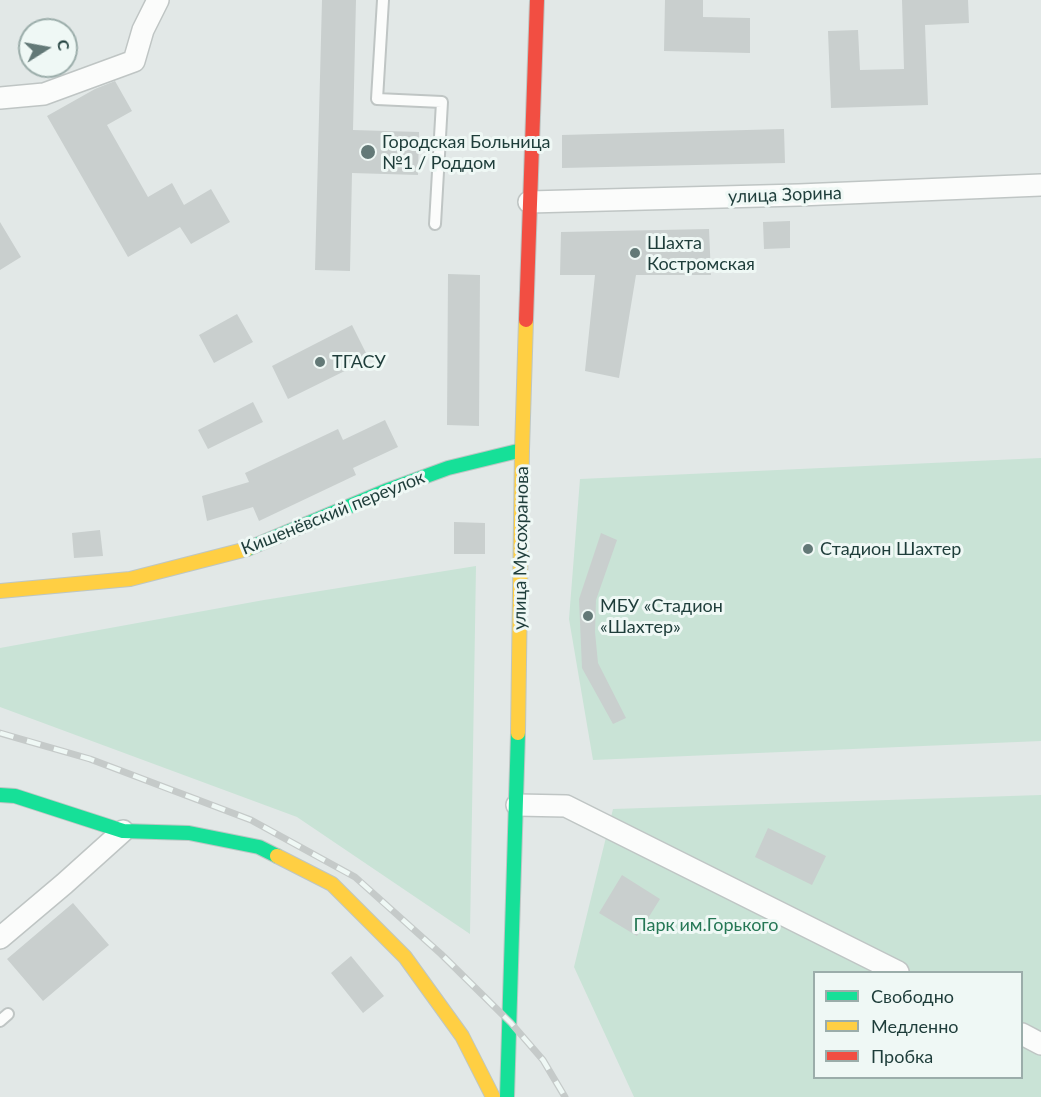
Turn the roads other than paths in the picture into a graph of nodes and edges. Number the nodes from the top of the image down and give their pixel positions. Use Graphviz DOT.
graph roads {
  1 [pos="158,0"];
  2 [pos="383,0"];
  3 [pos="537,0"];
  4 [pos="0,98"];
  5 [pos="1041,185"];
  6 [pos="529,202"];
  7 [pos="435,224"];
  8 [pos="522,450"];
  9 [pos="0,591"];
  10 [pos="0,795"];
  11 [pos="517,805"];
  12 [pos="123,831"];
  13 [pos="0,938"];
  14 [pos="896,971"];
  15 [pos="1023,1035"];
  16 [pos="1041,1044"];
  17 [pos="493,1097"];
  18 [pos="507,1097"];
  1 -- 4 [label="street"];
  2 -- 7 [label="lane"];
  3 -- 6 [label="street, улица Мусохранова"];
  5 -- 6 [label="street, улица Зорина"];
  6 -- 8 [label="street, улица Мусохранова"];
  8 -- 9 [label="street, Кишенёвский переулок"];
  8 -- 11 [label="street, улица Мусохранова"];
  10 -- 12 [label="street"];
  11 -- 14 [label="street"];
  11 -- 18 [label="street, улица Мусохранова"];
  12 -- 13 [label="street"];
  12 -- 17 [label="street"];
  15 -- 16 [label="street"];
}
